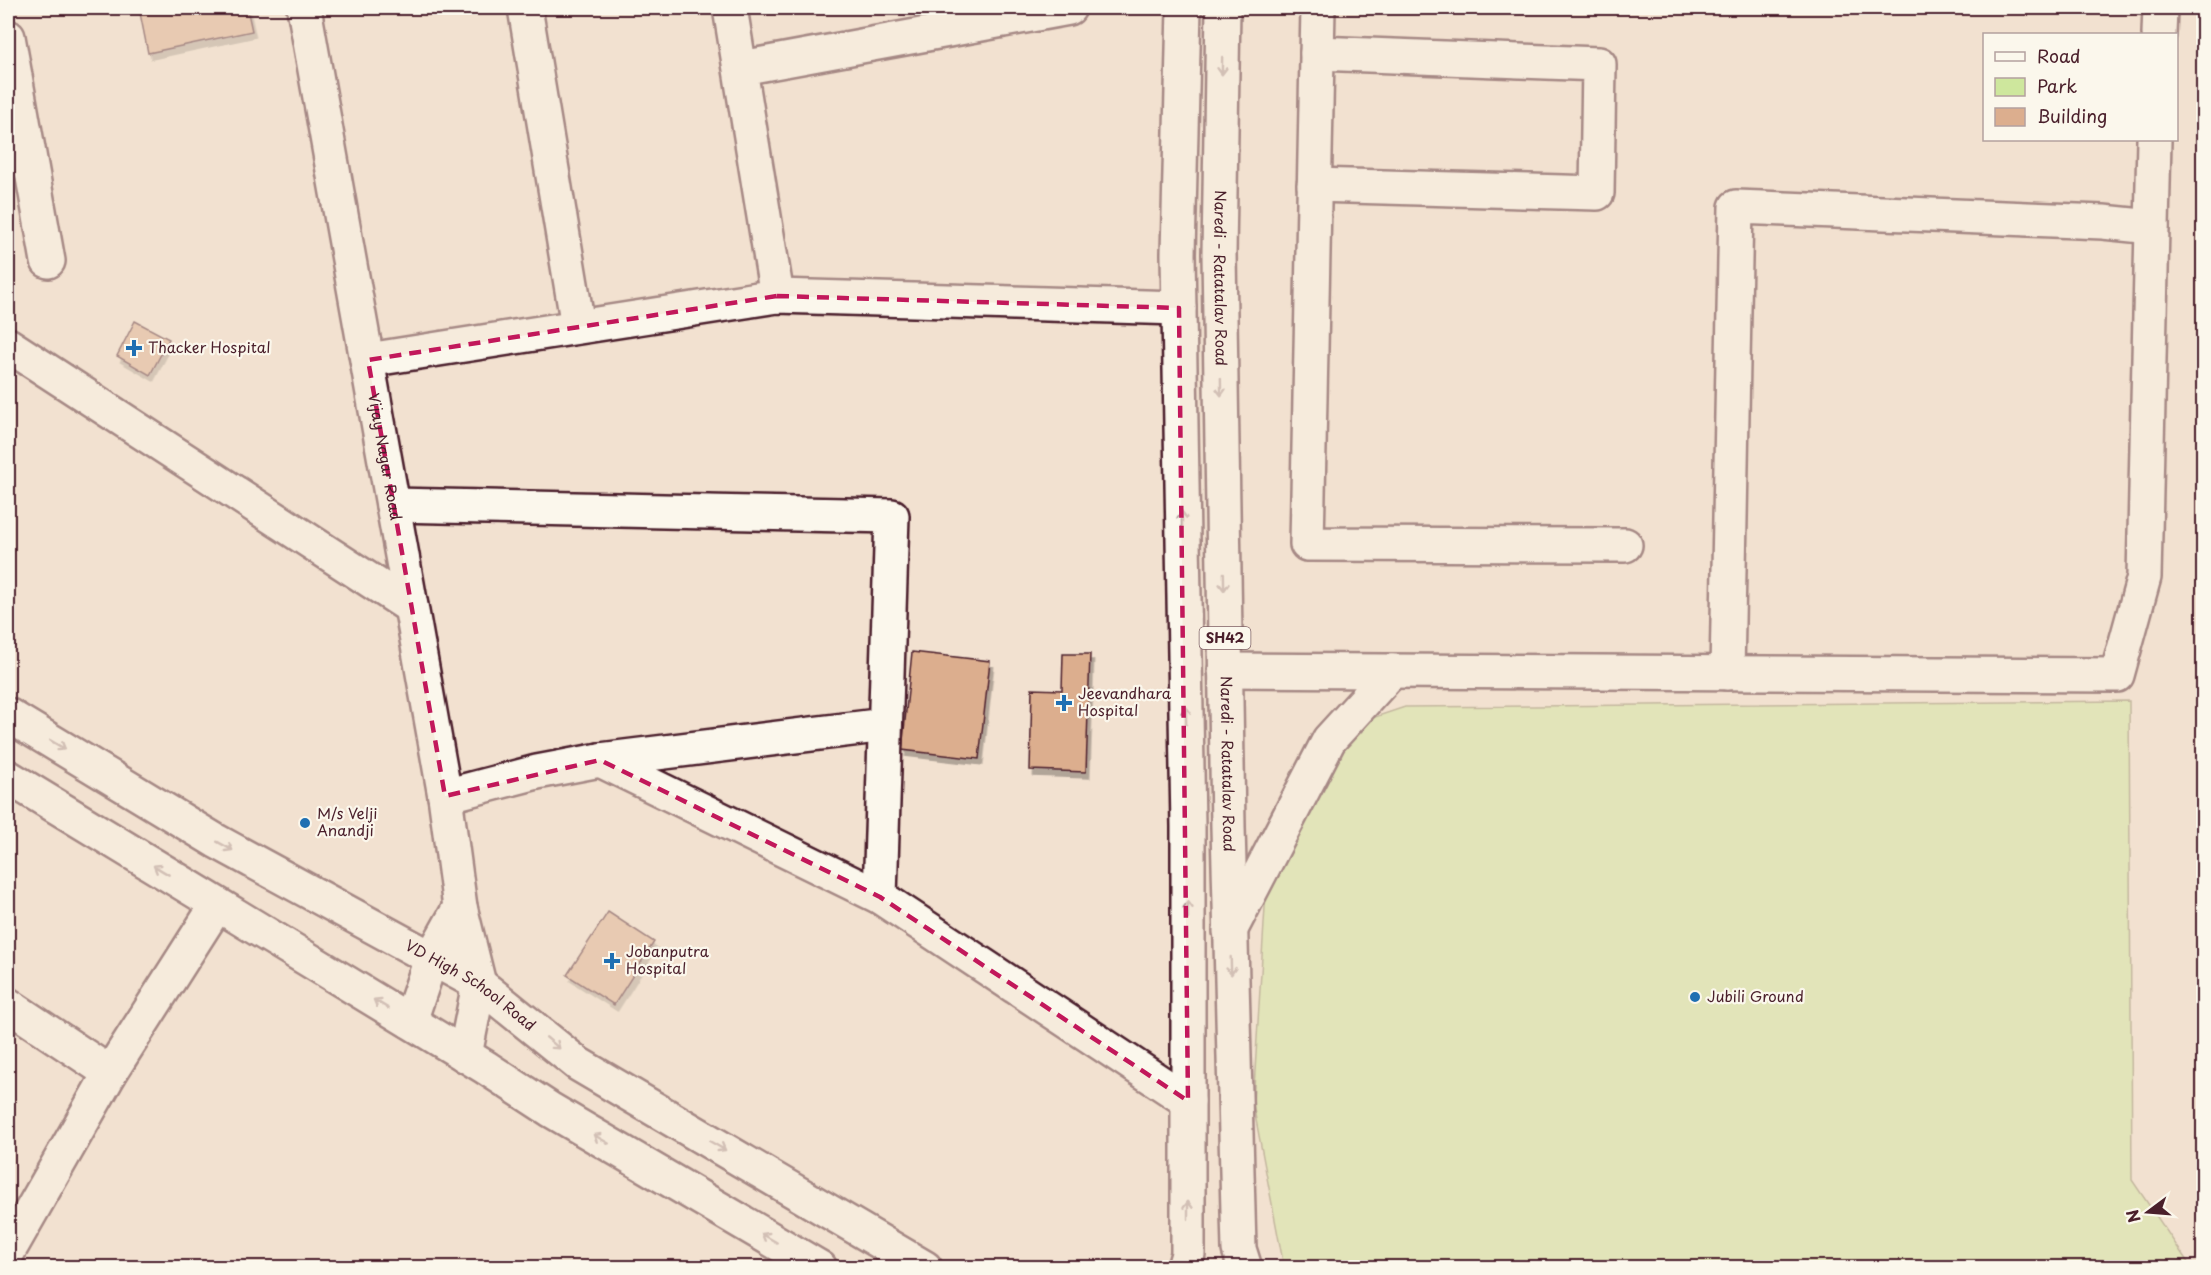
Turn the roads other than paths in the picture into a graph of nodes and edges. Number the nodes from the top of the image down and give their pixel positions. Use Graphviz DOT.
graph roads {
  1 [pos="304,8"];
  2 [pos="525,8"];
  3 [pos="730,8"];
  4 [pos="1069,8"];
  5 [pos="1184,8"];
  6 [pos="1223,8"];
  7 [pos="1318,8"];
  8 [pos="2160,8"];
  9 [pos="2159,33"];
  10 [pos="8,37"];
  11 [pos="1317,53"];
  12 [pos="741,68"];
  13 [pos="2154,141"];
  14 [pos="1314,185"];
  15 [pos="2152,226"];
  16 [pos="48,261"];
  17 [pos="777,296"];
  18 [pos="1179,308"];
  19 [pos="578,326"];
  20 [pos="8,345"];
  21 [pos="368,360"];
  22 [pos="393,506"];
  23 [pos="1625,545"];
  24 [pos="411,607"];
  25 [pos="1225,670"];
  26 [pos="1392,671"];
  27 [pos="1727,672"];
  28 [pos="8,715"];
  29 [pos="885,725"];
  30 [pos="600,760"];
  31 [pos="8,777"];
  32 [pos="445,796"];
  33 [pos="880,897"];
  34 [pos="217,904"];
  35 [pos="460,907"];
  36 [pos="1230,931"];
  37 [pos="431,959"];
  38 [pos="479,984"];
  39 [pos="8,1005"];
  40 [pos="410,1021"];
  41 [pos="465,1055"];
  42 [pos="110,1073"];
  43 [pos="1188,1101"];
  44 [pos="8,1252"];
  45 [pos="820,1268"];
  46 [pos="925,1268"];
  47 [pos="1184,1268"];
  48 [pos="1245,1268"];
  1 -- 21 [label="street, Vijay Nagar Road"];
  2 -- 19 [label="street"];
  3 -- 12 [label="street"];
  4 -- 12 [label="street"];
  5 -- 18 [label="street, SH42"];
  6 -- 25 [label="street, Naredi - Ratatalav Road / SH42, one-way"];
  7 -- 11 [label="street"];
  8 -- 9 [label="street"];
  10 -- 16 [label="street"];
  11 -- 14 [label="street"];
  11 -- 14 [label="street"];
  12 -- 17 [label="street"];
  13 -- 15 [label="street"];
  14 -- 23 [label="street"];
  15 -- 27 [label="street"];
  15 -- 27 [label="street"];
  17 -- 18 [label="street"];
  17 -- 19 [label="street"];
  43 -- 18 [label="street, SH42, one-way"];
  19 -- 21 [label="street"];
  20 -- 24 [label="street"];
  21 -- 22 [label="street, Vijay Nagar Road"];
  22 -- 24 [label="street, Vijay Nagar Road"];
  22 -- 29 [label="street"];
  24 -- 32 [label="street, Vijay Nagar Road"];
  25 -- 26 [label="street"];
  25 -- 36 [label="street, Naredi - Ratatalav Road / SH42"];
  26 -- 27 [label="street"];
  26 -- 36 [label="street"];
  28 -- 37 [label="street, VD High School Road, one-way"];
  29 -- 30 [label="street"];
  29 -- 33 [label="street"];
  30 -- 32 [label="street"];
  30 -- 33 [label="street"];
  34 -- 31 [label="street, one-way"];
  32 -- 35 [label="street, Vijay Nagar Road"];
  33 -- 43 [label="street"];
  40 -- 34 [label="street, one-way"];
  34 -- 42 [label="street"];
  35 -- 37 [label="street"];
  35 -- 38 [label="street, Vijay Nagar Road"];
  36 -- 48 [label="street, Naredi - Ratatalav Road / SH42, one-way"];
  37 -- 38 [label="street, VD High School Road"];
  37 -- 40 [label="street"];
  38 -- 41 [label="street, Vijay Nagar Road"];
  38 -- 46 [label="street, VD High School Road, one-way"];
  39 -- 42 [label="street"];
  40 -- 41 [label="street"];
  45 -- 41 [label="street, one-way"];
  42 -- 44 [label="street"];
  47 -- 43 [label="street, SH42, one-way"];
}
